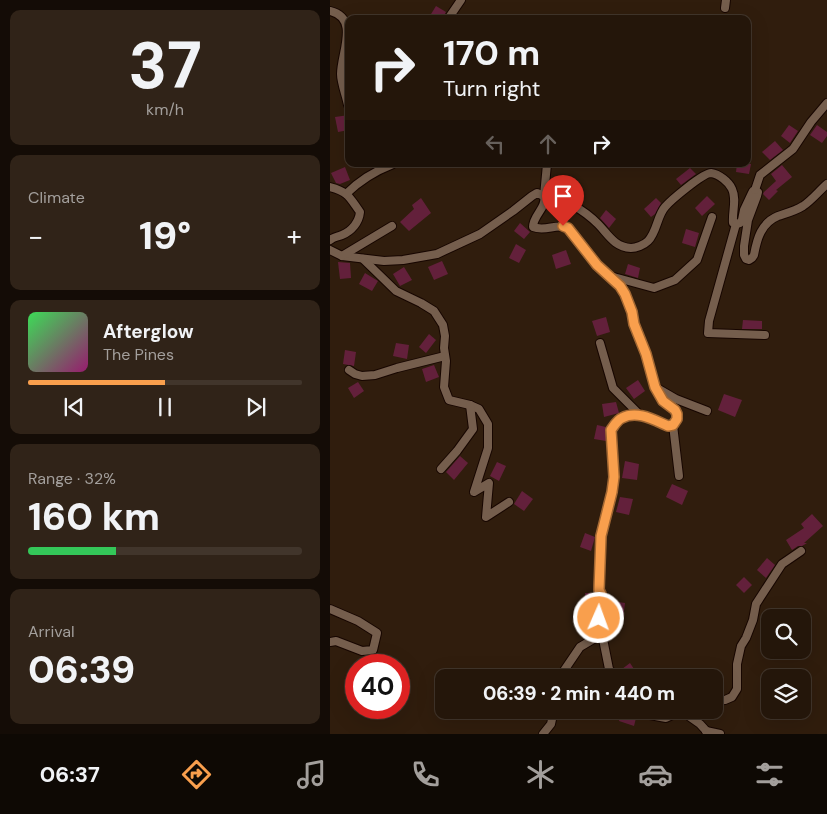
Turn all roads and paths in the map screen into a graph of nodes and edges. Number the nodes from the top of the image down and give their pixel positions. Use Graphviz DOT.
graph roads {
  1 [pos="461,0"];
  2 [pos="330,12"];
  3 [pos="451,15"];
  4 [pos="345,22"];
  5 [pos="345,48"];
  6 [pos="345,92"];
  7 [pos="827,102"];
  8 [pos="384,167"];
  9 [pos="547,167"];
  10 [pos="827,184"];
  11 [pos="330,187"];
  12 [pos="755,190"];
  13 [pos="346,194"];
  14 [pos="544,196"];
  15 [pos="712,217"];
  16 [pos="736,224"];
  17 [pos="392,226"];
  18 [pos="330,240"];
  19 [pos="330,250"];
  20 [pos="342,256"];
  21 [pos="363,259"];
  22 [pos="608,276"];
  23 [pos="765,335"];
  24 [pos="600,343"];
  25 [pos="445,356"];
  26 [pos="349,370"];
  27 [pos="655,387"];
  28 [pos="470,405"];
  29 [pos="707,411"];
  30 [pos="640,415"];
  31 [pos="673,425"];
  32 [pos="442,468"];
  33 [pos="679,476"];
  34 [pos="509,502"];
  35 [pos="801,551"];
  36 [pos="330,609"];
  37 [pos="602,634"];
  38 [pos="330,642"];
  39 [pos="565,669"];
  40 [pos="609,669"];
  41 [pos="723,700"];
  42 [pos="553,719"];
  43 [pos="694,719"];
  44 [pos="708,732"];
  45 [pos="544,734"];
  46 [pos="720,734"];
  1 -- 3 [label="street"];
  2 -- 4 [label="street"];
  5 -- 6 [label="street"];
  7 -- 12 [label="street"];
  8 -- 13 [label="street"];
  9 -- 14 [label="street"];
  10 -- 12 [label="street"];
  11 -- 13 [label="street"];
  12 -- 16 [label="street"];
  13 -- 18 [label="street"];
  14 -- 16 [label="street"];
  14 -- 21 [label="street"];
  14 -- 22 [label="street"];
  15 -- 22 [label="street"];
  16 -- 23 [label="street"];
  17 -- 20 [label="street"];
  19 -- 20 [label="street"];
  20 -- 21 [label="street"];
  21 -- 25 [label="street"];
  22 -- 27 [label="street"];
  24 -- 30 [label="street"];
  25 -- 26 [label="street"];
  25 -- 28 [label="street"];
  27 -- 29 [label="street"];
  27 -- 31 [label="street"];
  28 -- 32 [label="street"];
  28 -- 34 [label="street"];
  30 -- 31 [label="street"];
  30 -- 37 [label="street"];
  31 -- 33 [label="street"];
  35 -- 41 [label="street"];
  36 -- 38 [label="street"];
  37 -- 39 [label="street"];
  37 -- 40 [label="street"];
  42 -- 45 [label="street"];
  43 -- 44 [label="street"];
  44 -- 46 [label="street"];
}
